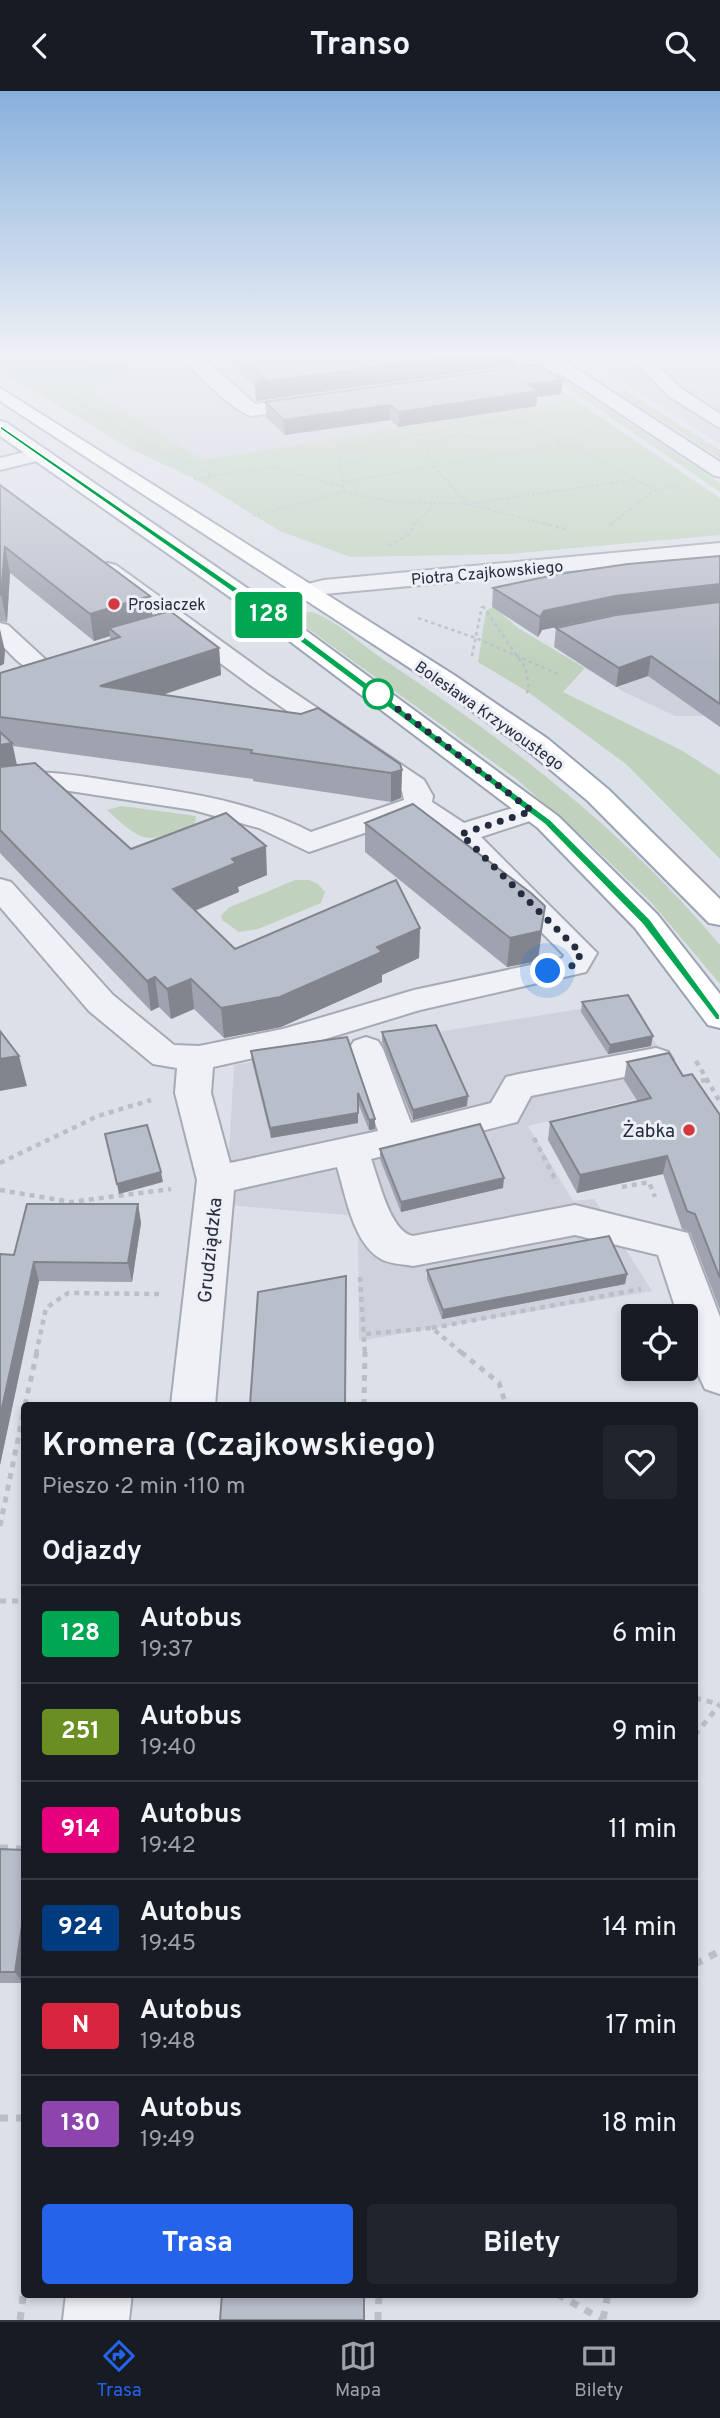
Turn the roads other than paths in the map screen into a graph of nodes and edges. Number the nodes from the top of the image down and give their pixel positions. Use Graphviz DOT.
graph roads {
  1 [pos="34,456"];
  2 [pos="45,456"];
  3 [pos="97,456"];
  4 [pos="698,456"];
  5 [pos="0,464"];
  6 [pos="720,471"];
  7 [pos="720,550"];
  8 [pos="92,558"];
  9 [pos="305,591"];
  10 [pos="255,604"];
  11 [pos="0,630"];
  12 [pos="9,673"];
  13 [pos="0,786"];
  14 [pos="417,805"];
  15 [pos="532,811"];
  16 [pos="461,834"];
  17 [pos="0,888"];
  18 [pos="720,916"];
  19 [pos="720,1017"];
  20 [pos="366,1049"];
  21 [pos="656,1060"];
  22 [pos="195,1074"];
  23 [pos="399,1139"];
  24 [pos="350,1151"];
  25 [pos="216,1180"];
  26 [pos="720,1376"];
  27 [pos="193,1402"];
  28 [pos="99,2298"];
  29 [pos="96,2320"];
  1 -- 5 [label="street"];
  2 -- 10 [label="main road"];
  3 -- 9 [label="main road, Bolesława Krzywoustego"];
  4 -- 6 [label="street"];
  7 -- 9 [label="street, Piotra Czajkowskiego"];
  8 -- 14 [label="street"];
  9 -- 10 [label="street, Piotra Czajkowskiego"];
  9 -- 18 [label="main road, Bolesława Krzywoustego"];
  10 -- 15 [label="main road"];
  11 -- 12 [label="street"];
  13 -- 14 [label="street"];
  14 -- 16 [label="street"];
  15 -- 16 [label="street"];
  15 -- 19 [label="main road"];
  16 -- 22 [label="street"];
  17 -- 22 [label="street"];
  20 -- 23 [label="street"];
  21 -- 23 [label="street"];
  22 -- 25 [label="street, Grudziądzka"];
  23 -- 24 [label="street"];
  24 -- 25 [label="street"];
  24 -- 26 [label="street"];
  25 -- 27 [label="street, Grudziądzka"];
  28 -- 29 [label="street"];
}
